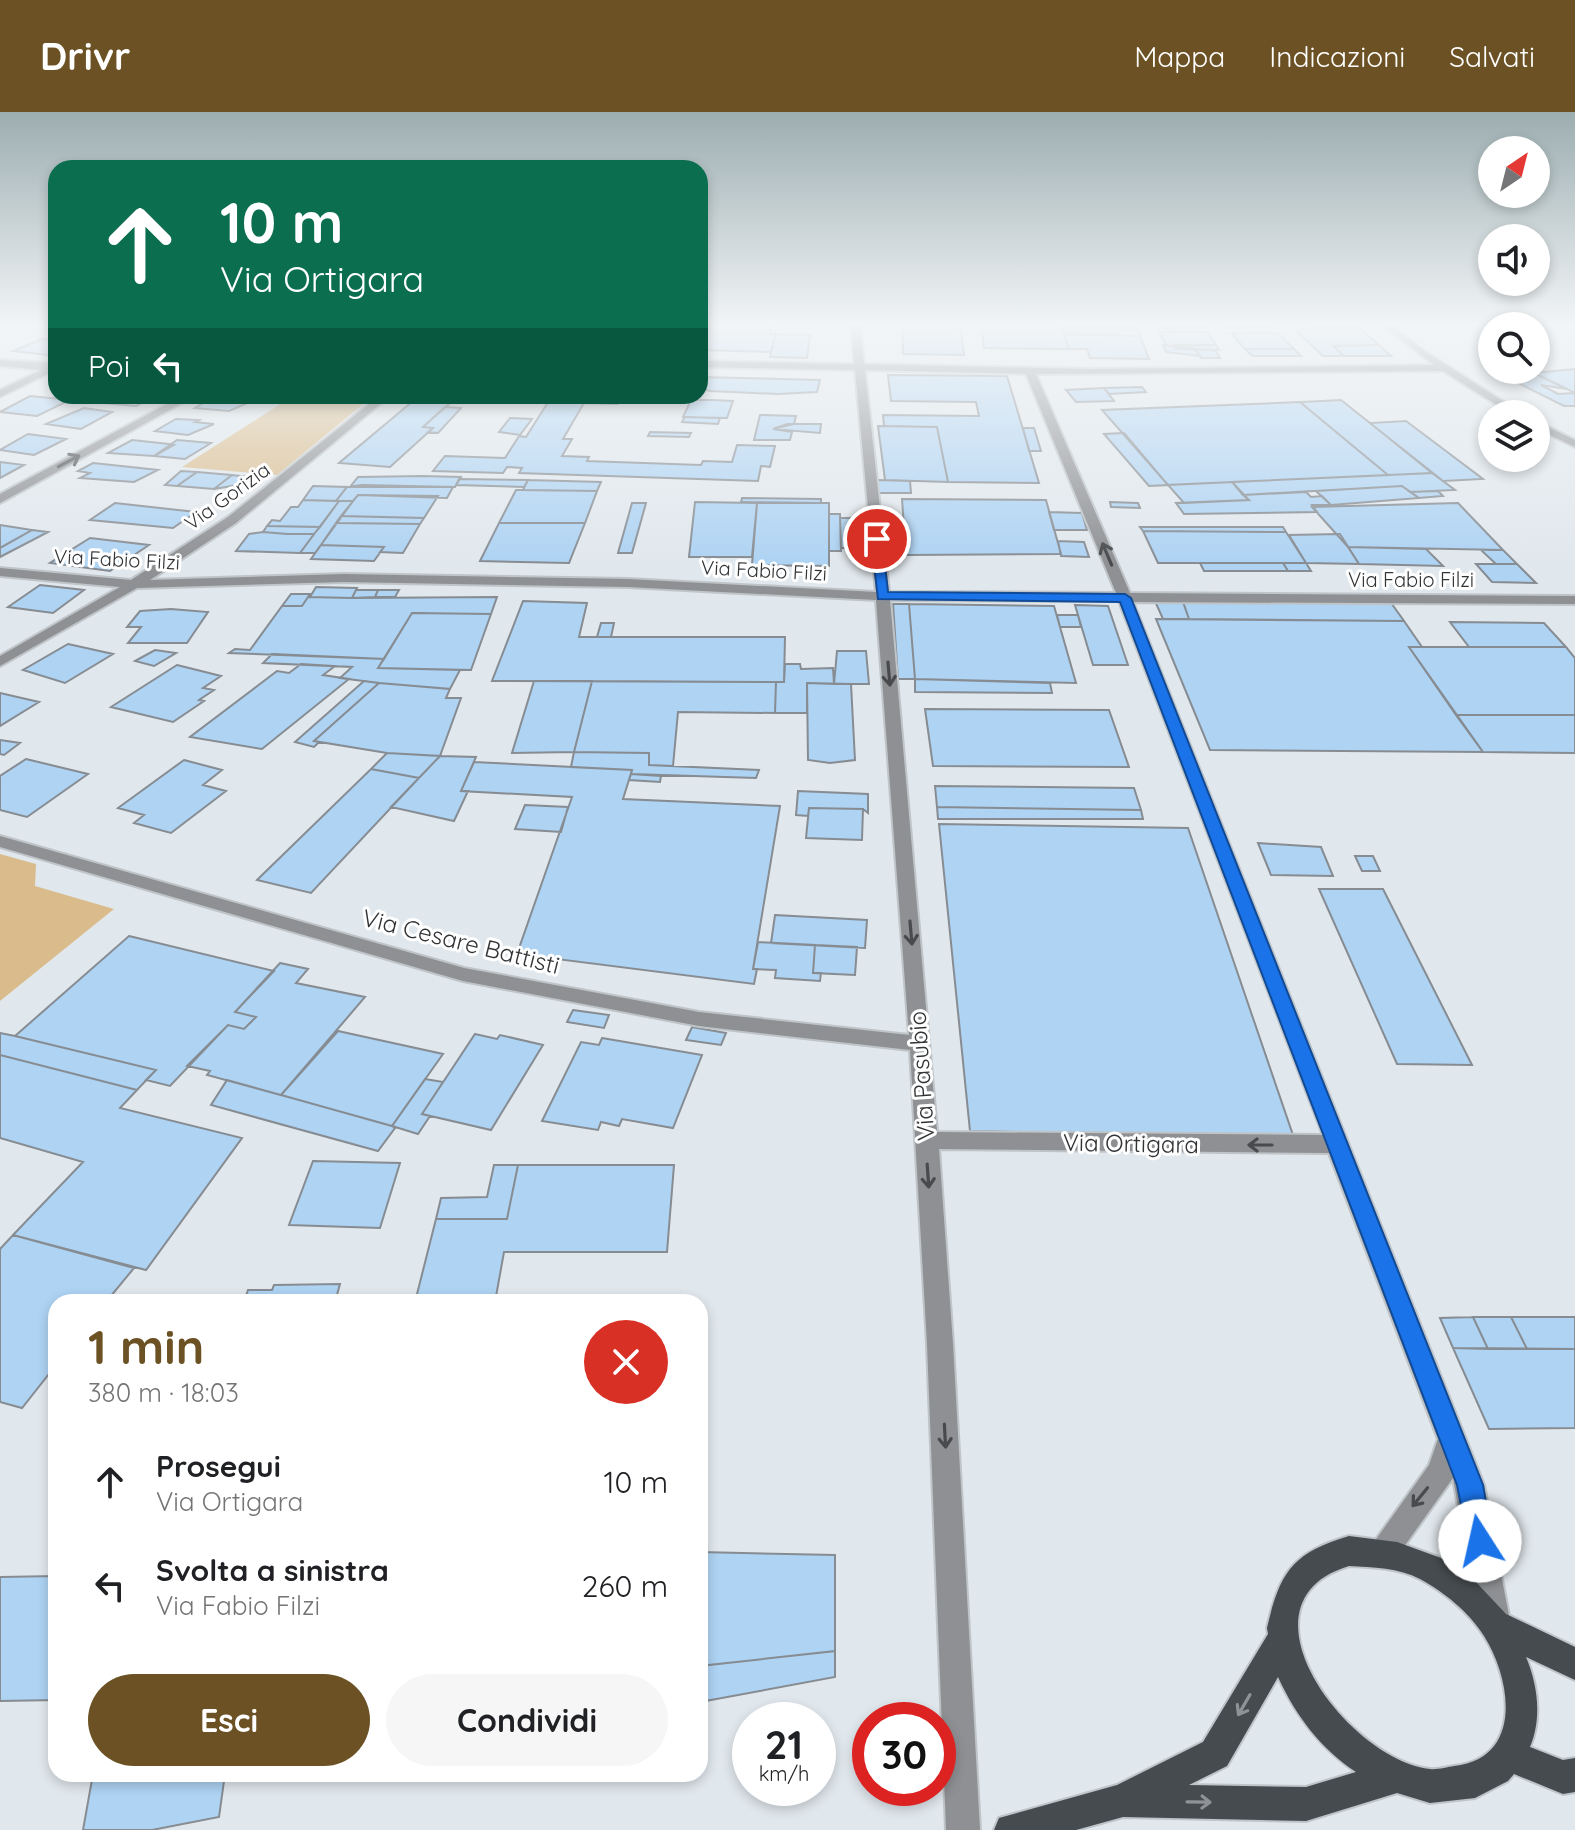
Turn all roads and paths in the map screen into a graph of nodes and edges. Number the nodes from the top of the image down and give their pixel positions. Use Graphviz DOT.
graph roads {
  1 [pos="863,403"];
  2 [pos="1043,403"];
  3 [pos="175,404"];
  4 [pos="375,404"];
  5 [pos="1550,431"];
  6 [pos="1575,444"];
  7 [pos="0,499"];
  8 [pos="0,572"];
  9 [pos="134,584"];
  10 [pos="883,596"];
  11 [pos="1125,598"];
  12 [pos="1575,600"];
  13 [pos="0,662"];
  14 [pos="0,841"];
  15 [pos="920,1043"];
  16 [pos="925,1140"];
  17 [pos="1338,1144"];
  18 [pos="1452,1440"];
  19 [pos="1382,1552"];
  20 [pos="1495,1625"];
  21 [pos="1283,1638"];
  22 [pos="1575,1664"];
  23 [pos="1510,1756"];
  24 [pos="1575,1775"];
  25 [pos="1392,1778"];
  26 [pos="1121,1801"];
  27 [pos="963,1830"];
  28 [pos="1011,1830"];
  1 -- 10 [label="street, Via Pasubio"];
  11 -- 2 [label="street, one-way"];
  7 -- 3 [label="street, one-way"];
  4 -- 9 [label="street, Via Gorizia"];
  5 -- 6 [label="street"];
  8 -- 9 [label="street, Via Fabio Filzi"];
  9 -- 10 [label="street, Via Fabio Filzi"];
  9 -- 13 [label="street, Via Gorizia"];
  10 -- 11 [label="street, Via Fabio Filzi"];
  10 -- 15 [label="street, Via Pasubio, one-way"];
  11 -- 12 [label="street, Via Fabio Filzi"];
  11 -- 17 [label="street"];
  14 -- 15 [label="street, Via Cesare Battisti"];
  15 -- 16 [label="street, Via Pasubio"];
  17 -- 16 [label="street, Via Ortigara, one-way"];
  16 -- 27 [label="street, Via Pasubio, one-way"];
  17 -- 18 [label="street"];
  18 -- 19 [label="street, one-way"];
  18 -- 20 [label="street"];
  19 -- 20 [label="main road"];
  19 -- 21 [label="main road"];
  20 -- 22 [label="main road"];
  20 -- 23 [label="main road"];
  21 -- 25 [label="main road"];
  21 -- 26 [label="main road, one-way"];
  23 -- 24 [label="main road"];
  23 -- 25 [label="main road"];
  26 -- 25 [label="main road, one-way"];
  26 -- 28 [label="main road"];
}
